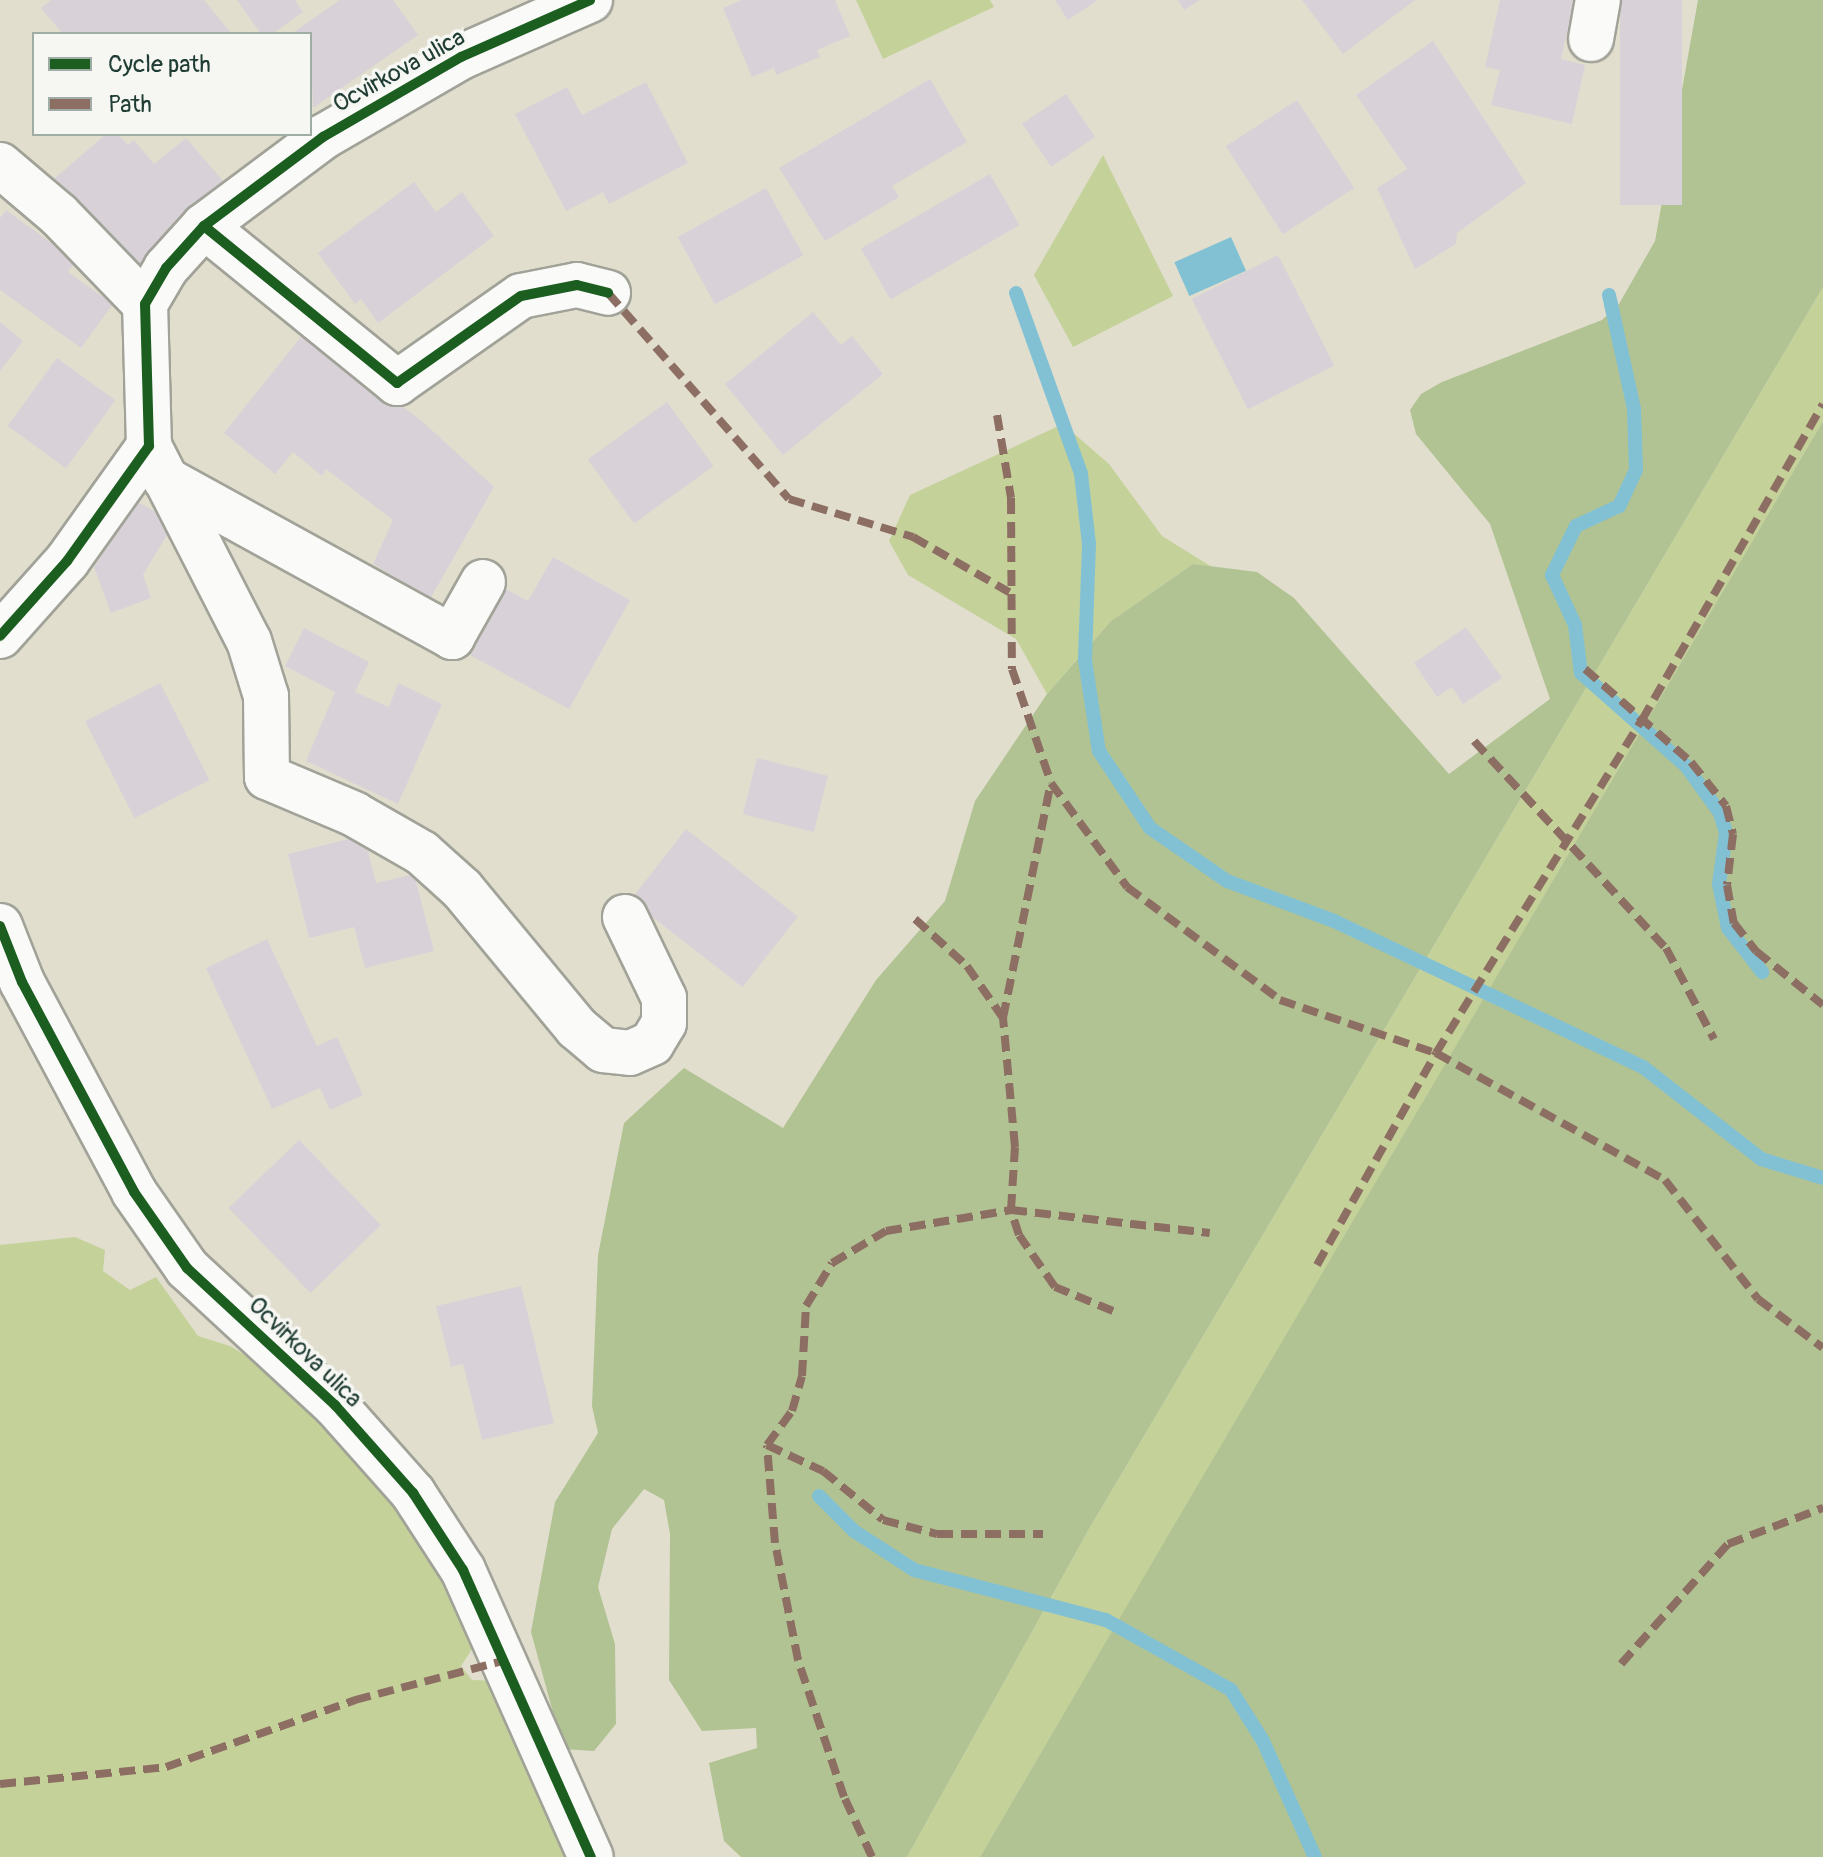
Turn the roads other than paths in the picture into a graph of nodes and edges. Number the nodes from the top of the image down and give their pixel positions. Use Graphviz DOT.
graph roads {
  1 [pos="590,0"];
  2 [pos="0,165"];
  3 [pos="204,226"];
  4 [pos="608,293"];
  5 [pos="145,304"];
  6 [pos="157,462"];
  7 [pos="483,582"];
  8 [pos="0,636"];
  9 [pos="625,917"];
  10 [pos="0,926"];
  11 [pos="591,1857"];
  1 -- 3 [label="street, Ocvirkova ulica"];
  2 -- 5 [label="street"];
  3 -- 4 [label="street"];
  3 -- 5 [label="street, Ocvirkova ulica"];
  5 -- 6 [label="street"];
  6 -- 7 [label="street"];
  6 -- 8 [label="street"];
  6 -- 9 [label="street"];
  10 -- 11 [label="street, Ocvirkova ulica"];
}
